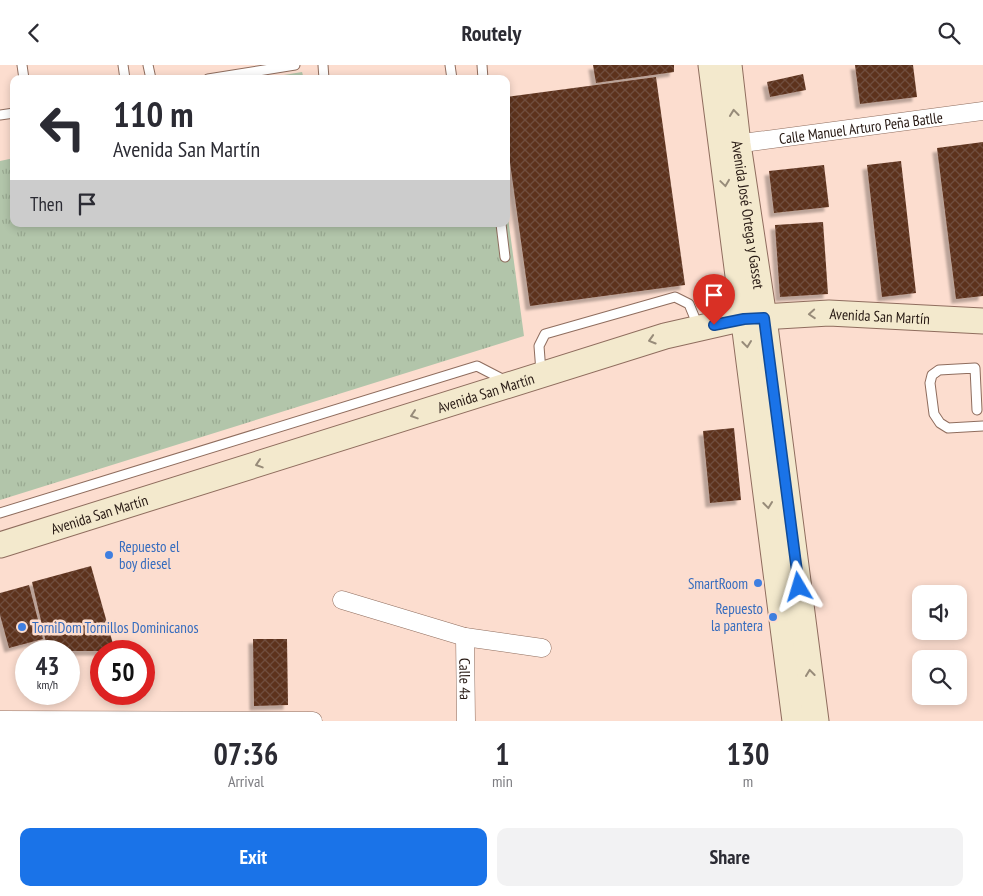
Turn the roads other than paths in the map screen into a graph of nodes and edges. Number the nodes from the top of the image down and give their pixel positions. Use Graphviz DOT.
graph roads {
  1 [pos="295,65"];
  2 [pos="711,65"];
  3 [pos="729,65"];
  4 [pos="233,75"];
  5 [pos="983,111"];
  6 [pos="729,145"];
  7 [pos="500,227"];
  8 [pos="504,257"];
  9 [pos="754,318"];
  10 [pos="983,321"];
  11 [pos="699,329"];
  12 [pos="542,375"];
  13 [pos="512,383"];
  14 [pos="977,410"];
  15 [pos="983,426"];
  16 [pos="0,513"];
  17 [pos="0,545"];
  18 [pos="342,600"];
  19 [pos="465,637"];
  20 [pos="542,648"];
  21 [pos="0,720"];
  22 [pos="313,721"];
  23 [pos="466,721"];
  24 [pos="795,721"];
  25 [pos="816,721"];
  1 -- 4 [label="lane"];
  2 -- 6 [label="main road, Avenida José Ortega y Gasset"];
  6 -- 3 [label="main road, Avenida José Ortega y Gasset, one-way"];
  5 -- 6 [label="street, Calle Manuel Arturo Peña Batlle"];
  6 -- 9 [label="main road, Avenida José Ortega y Gasset"];
  7 -- 8 [label="lane"];
  10 -- 9 [label="main road, Avenida San Martín, one-way"];
  9 -- 11 [label="main road, Avenida San Martín"];
  9 -- 24 [label="main road, Avenida José Ortega y Gasset, one-way"];
  25 -- 9 [label="main road, Avenida José Ortega y Gasset, one-way"];
  11 -- 12 [label="main road, Avenida San Martín, one-way"];
  11 -- 12 [label="lane"];
  12 -- 13 [label="main road, Avenida San Martín"];
  13 -- 16 [label="lane"];
  13 -- 17 [label="main road, Avenida San Martín, one-way"];
  14 -- 15 [label="lane"];
  18 -- 19 [label="street"];
  19 -- 20 [label="street"];
  19 -- 23 [label="street, Calle 4a"];
  21 -- 22 [label="street"];
}
